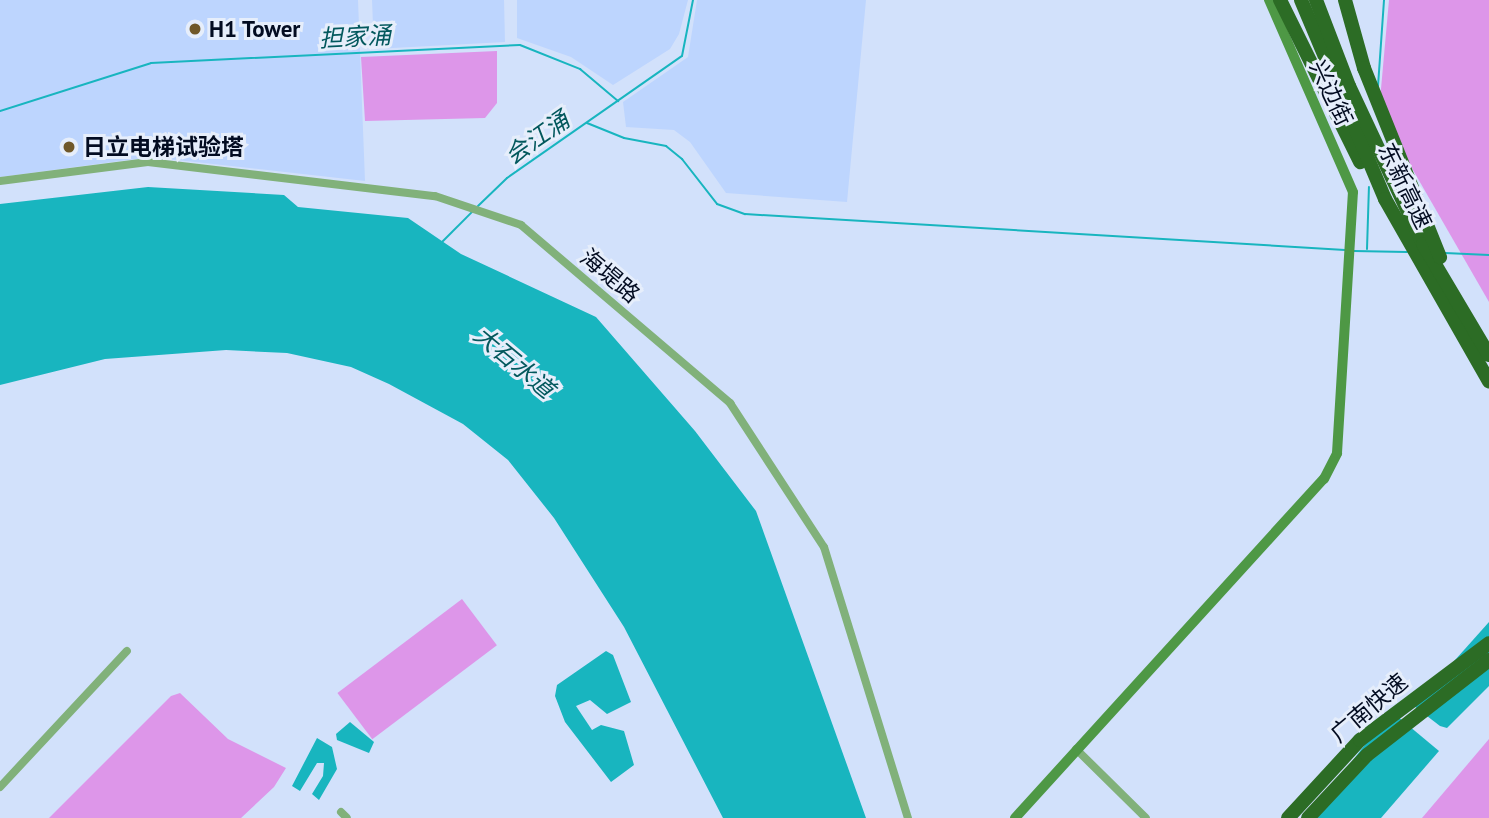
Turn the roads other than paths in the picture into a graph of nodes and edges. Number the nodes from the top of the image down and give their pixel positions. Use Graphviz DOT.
graph roads {
  1 [pos="1269,0"];
  2 [pos="1280,0"];
  3 [pos="1301,0"];
  4 [pos="1316,0"];
  5 [pos="1345,0"];
  6 [pos="0,181"];
  7 [pos="1382,193"];
  8 [pos="1461,310"];
  9 [pos="1489,355"];
  10 [pos="1489,381"];
  11 [pos="1489,643"];
  12 [pos="127,651"];
  13 [pos="1489,660"];
  14 [pos="1076,749"];
  15 [pos="0,787"];
  16 [pos="908,818"];
  17 [pos="1015,818"];
  18 [pos="1146,818"];
  19 [pos="1288,818"];
  20 [pos="1308,818"];
  1 -- 14 [label="street, 兴边街"];
  2 -- 7 [label="highway"];
  3 -- 7 [label="highway, 东新高速"];
  4 -- 8 [label="highway, 东新高速"];
  5 -- 8 [label="highway"];
  6 -- 16 [label="street, 海堤路"];
  7 -- 10 [label="highway, 东新高速"];
  8 -- 9 [label="highway, 东新高速"];
  11 -- 19 [label="highway, 广南快速"];
  12 -- 15 [label="street"];
  13 -- 20 [label="highway, 广南快速"];
  14 -- 17 [label="street, 兴边街"];
  14 -- 18 [label="street"];
}
